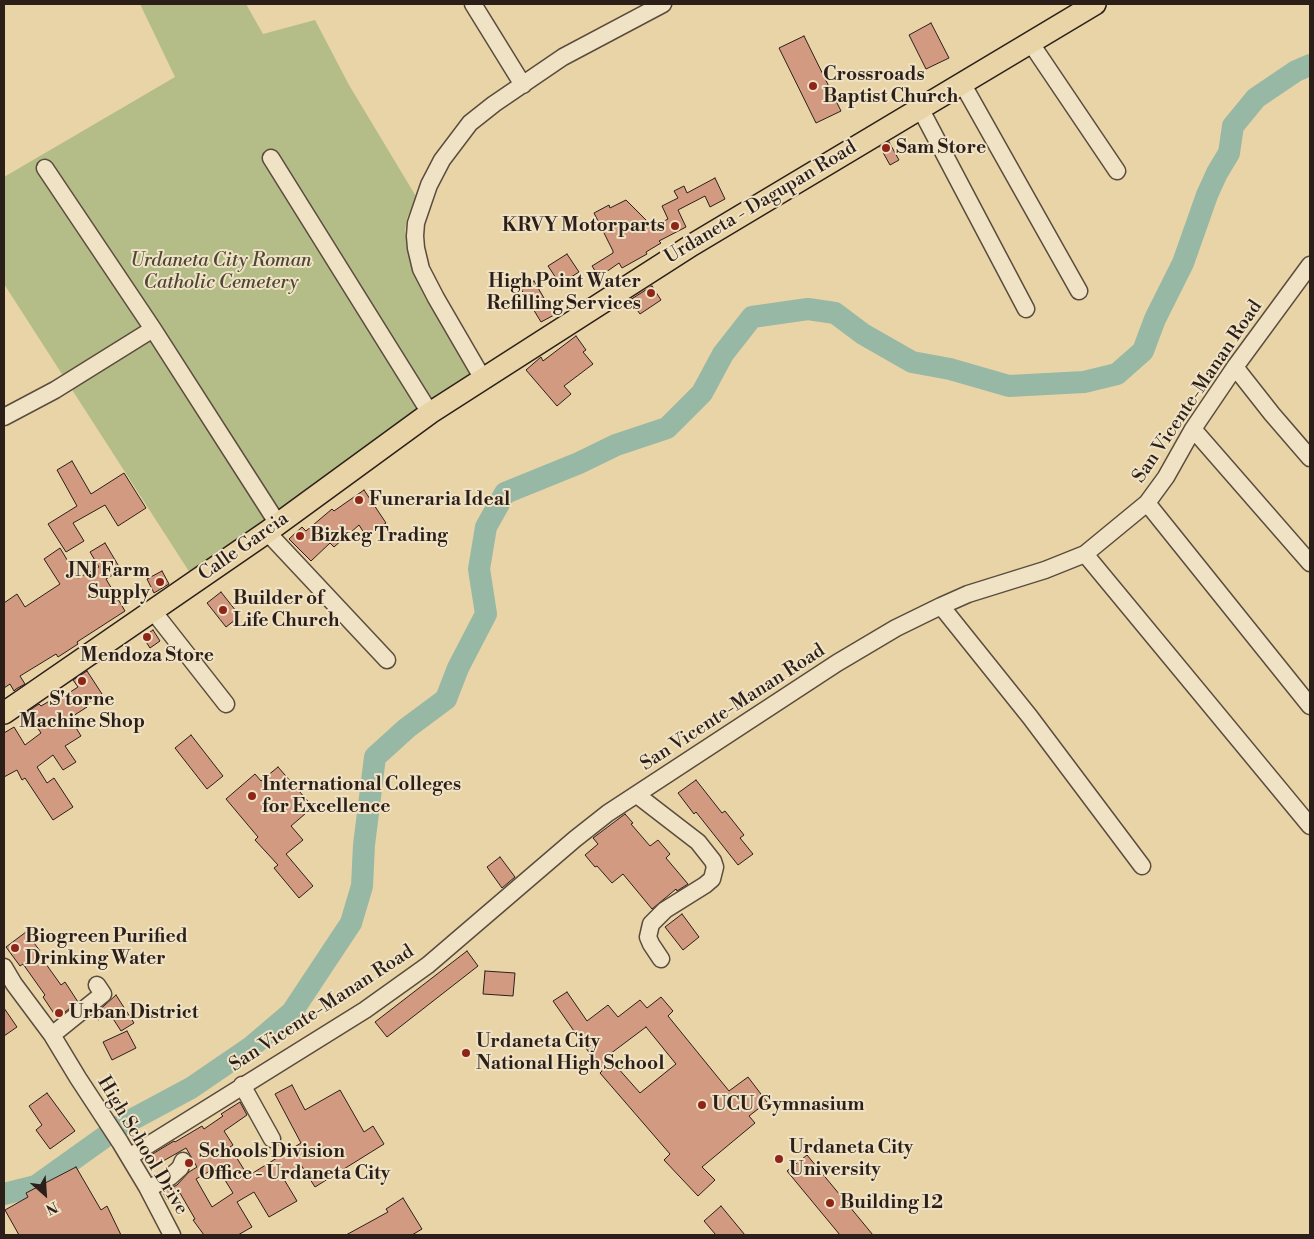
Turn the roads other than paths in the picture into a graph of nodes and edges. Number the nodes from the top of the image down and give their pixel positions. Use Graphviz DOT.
graph roads {
  1 [pos="473,4"];
  2 [pos="663,4"];
  3 [pos="1095,4"];
  4 [pos="1030,42"];
  5 [pos="962,82"];
  6 [pos="523,85"];
  7 [pos="920,108"];
  8 [pos="271,158"];
  9 [pos="45,168"];
  10 [pos="1117,171"];
  11 [pos="1310,265"];
  12 [pos="1079,291"];
  13 [pos="1026,309"];
  14 [pos="153,329"];
  15 [pos="1235,366"];
  16 [pos="483,379"];
  17 [pos="430,414"];
  18 [pos="4,417"];
  19 [pos="1193,429"];
  20 [pos="1310,458"];
  21 [pos="1146,503"];
  22 [pos="272,528"];
  23 [pos="1086,554"];
  24 [pos="1310,563"];
  25 [pos="940,606"];
  26 [pos="153,611"];
  27 [pos="387,660"];
  28 [pos="226,704"];
  29 [pos="1310,706"];
  30 [pos="4,713"];
  31 [pos="637,795"];
  32 [pos="1308,820"];
  33 [pos="1142,866"];
  34 [pos="660,958"];
  35 [pos="4,967"];
  36 [pos="97,985"];
  37 [pos="9,987"];
  38 [pos="52,1035"];
  39 [pos="242,1085"];
  40 [pos="272,1139"];
  41 [pos="129,1157"];
  42 [pos="183,1161"];
  43 [pos="147,1187"];
  44 [pos="172,1235"];
  1 -- 6 [label="street"];
  2 -- 6 [label="street"];
  3 -- 4 [label="main road, Urdaneta - Dagupan Road"];
  4 -- 5 [label="main road, Urdaneta - Dagupan Road"];
  4 -- 10 [label="street"];
  5 -- 7 [label="main road, Urdaneta - Dagupan Road"];
  5 -- 12 [label="street"];
  6 -- 16 [label="street"];
  7 -- 13 [label="street"];
  7 -- 16 [label="main road, Urdaneta - Dagupan Road"];
  8 -- 17 [label="street"];
  9 -- 14 [label="street"];
  11 -- 15 [label="street, San Vicente-Manan Road"];
  14 -- 18 [label="street"];
  14 -- 22 [label="street"];
  15 -- 19 [label="street, San Vicente-Manan Road"];
  15 -- 20 [label="street"];
  16 -- 17 [label="main road, Calle Garcia"];
  17 -- 22 [label="main road, Calle Garcia"];
  19 -- 21 [label="street, San Vicente-Manan Road"];
  19 -- 24 [label="street"];
  21 -- 23 [label="street, San Vicente-Manan Road"];
  21 -- 29 [label="street"];
  22 -- 26 [label="main road, Calle Garcia"];
  22 -- 27 [label="street"];
  23 -- 25 [label="street, San Vicente-Manan Road"];
  23 -- 32 [label="street"];
  25 -- 31 [label="street, San Vicente-Manan Road"];
  25 -- 33 [label="street"];
  26 -- 28 [label="street"];
  26 -- 30 [label="main road, Calle Garcia"];
  31 -- 34 [label="street"];
  31 -- 39 [label="street, San Vicente-Manan Road"];
  35 -- 37 [label="street, High School Drive"];
  36 -- 38 [label="street"];
  37 -- 38 [label="street, High School Drive"];
  38 -- 41 [label="street, High School Drive"];
  39 -- 40 [label="street"];
  39 -- 41 [label="street, San Vicente-Manan Road"];
  41 -- 43 [label="street, High School Drive"];
  42 -- 43 [label="street"];
  43 -- 44 [label="street, High School Drive"];
}
